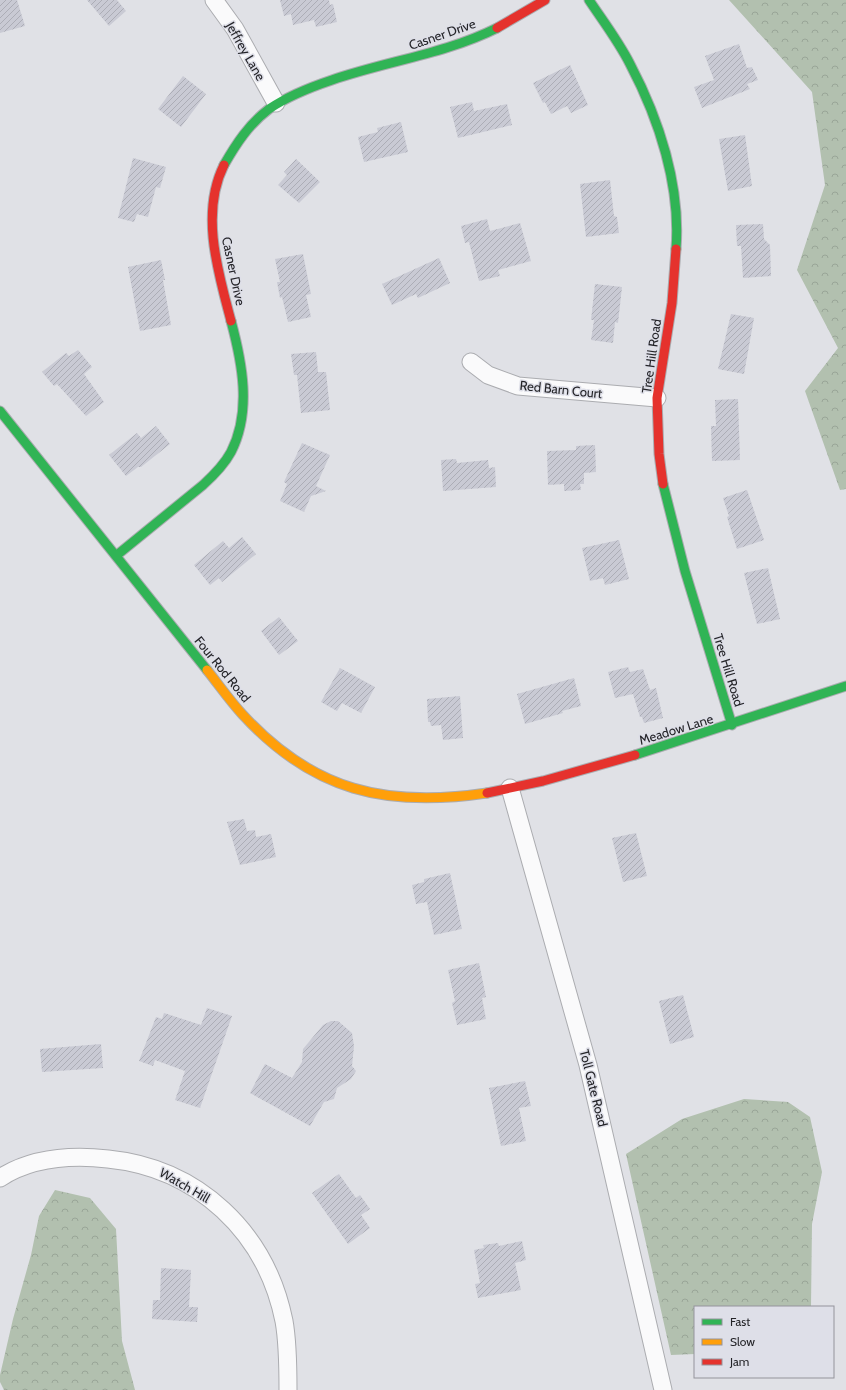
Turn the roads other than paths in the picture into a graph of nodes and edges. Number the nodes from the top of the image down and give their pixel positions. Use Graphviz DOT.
graph roads {
  1 [pos="214,0"];
  2 [pos="545,0"];
  3 [pos="589,0"];
  4 [pos="276,104"];
  5 [pos="471,362"];
  6 [pos="658,398"];
  7 [pos="0,411"];
  8 [pos="117,555"];
  9 [pos="846,686"];
  10 [pos="732,725"];
  11 [pos="510,788"];
  12 [pos="0,1178"];
  13 [pos="288,1390"];
  14 [pos="663,1390"];
  1 -- 4 [label="street, Jeffrey Lane"];
  2 -- 4 [label="street, Casner Drive"];
  3 -- 6 [label="street, Tree Hill Road"];
  4 -- 8 [label="street, Casner Drive"];
  5 -- 6 [label="street, Red Barn Court"];
  6 -- 10 [label="street, Tree Hill Road"];
  7 -- 8 [label="street, Four Rod Road"];
  8 -- 11 [label="street, Four Rod Road"];
  9 -- 10 [label="street, Meadow Lane"];
  10 -- 11 [label="street, Meadow Lane"];
  11 -- 14 [label="street, Toll Gate Road"];
  12 -- 13 [label="street, Watch Hill"];
}
